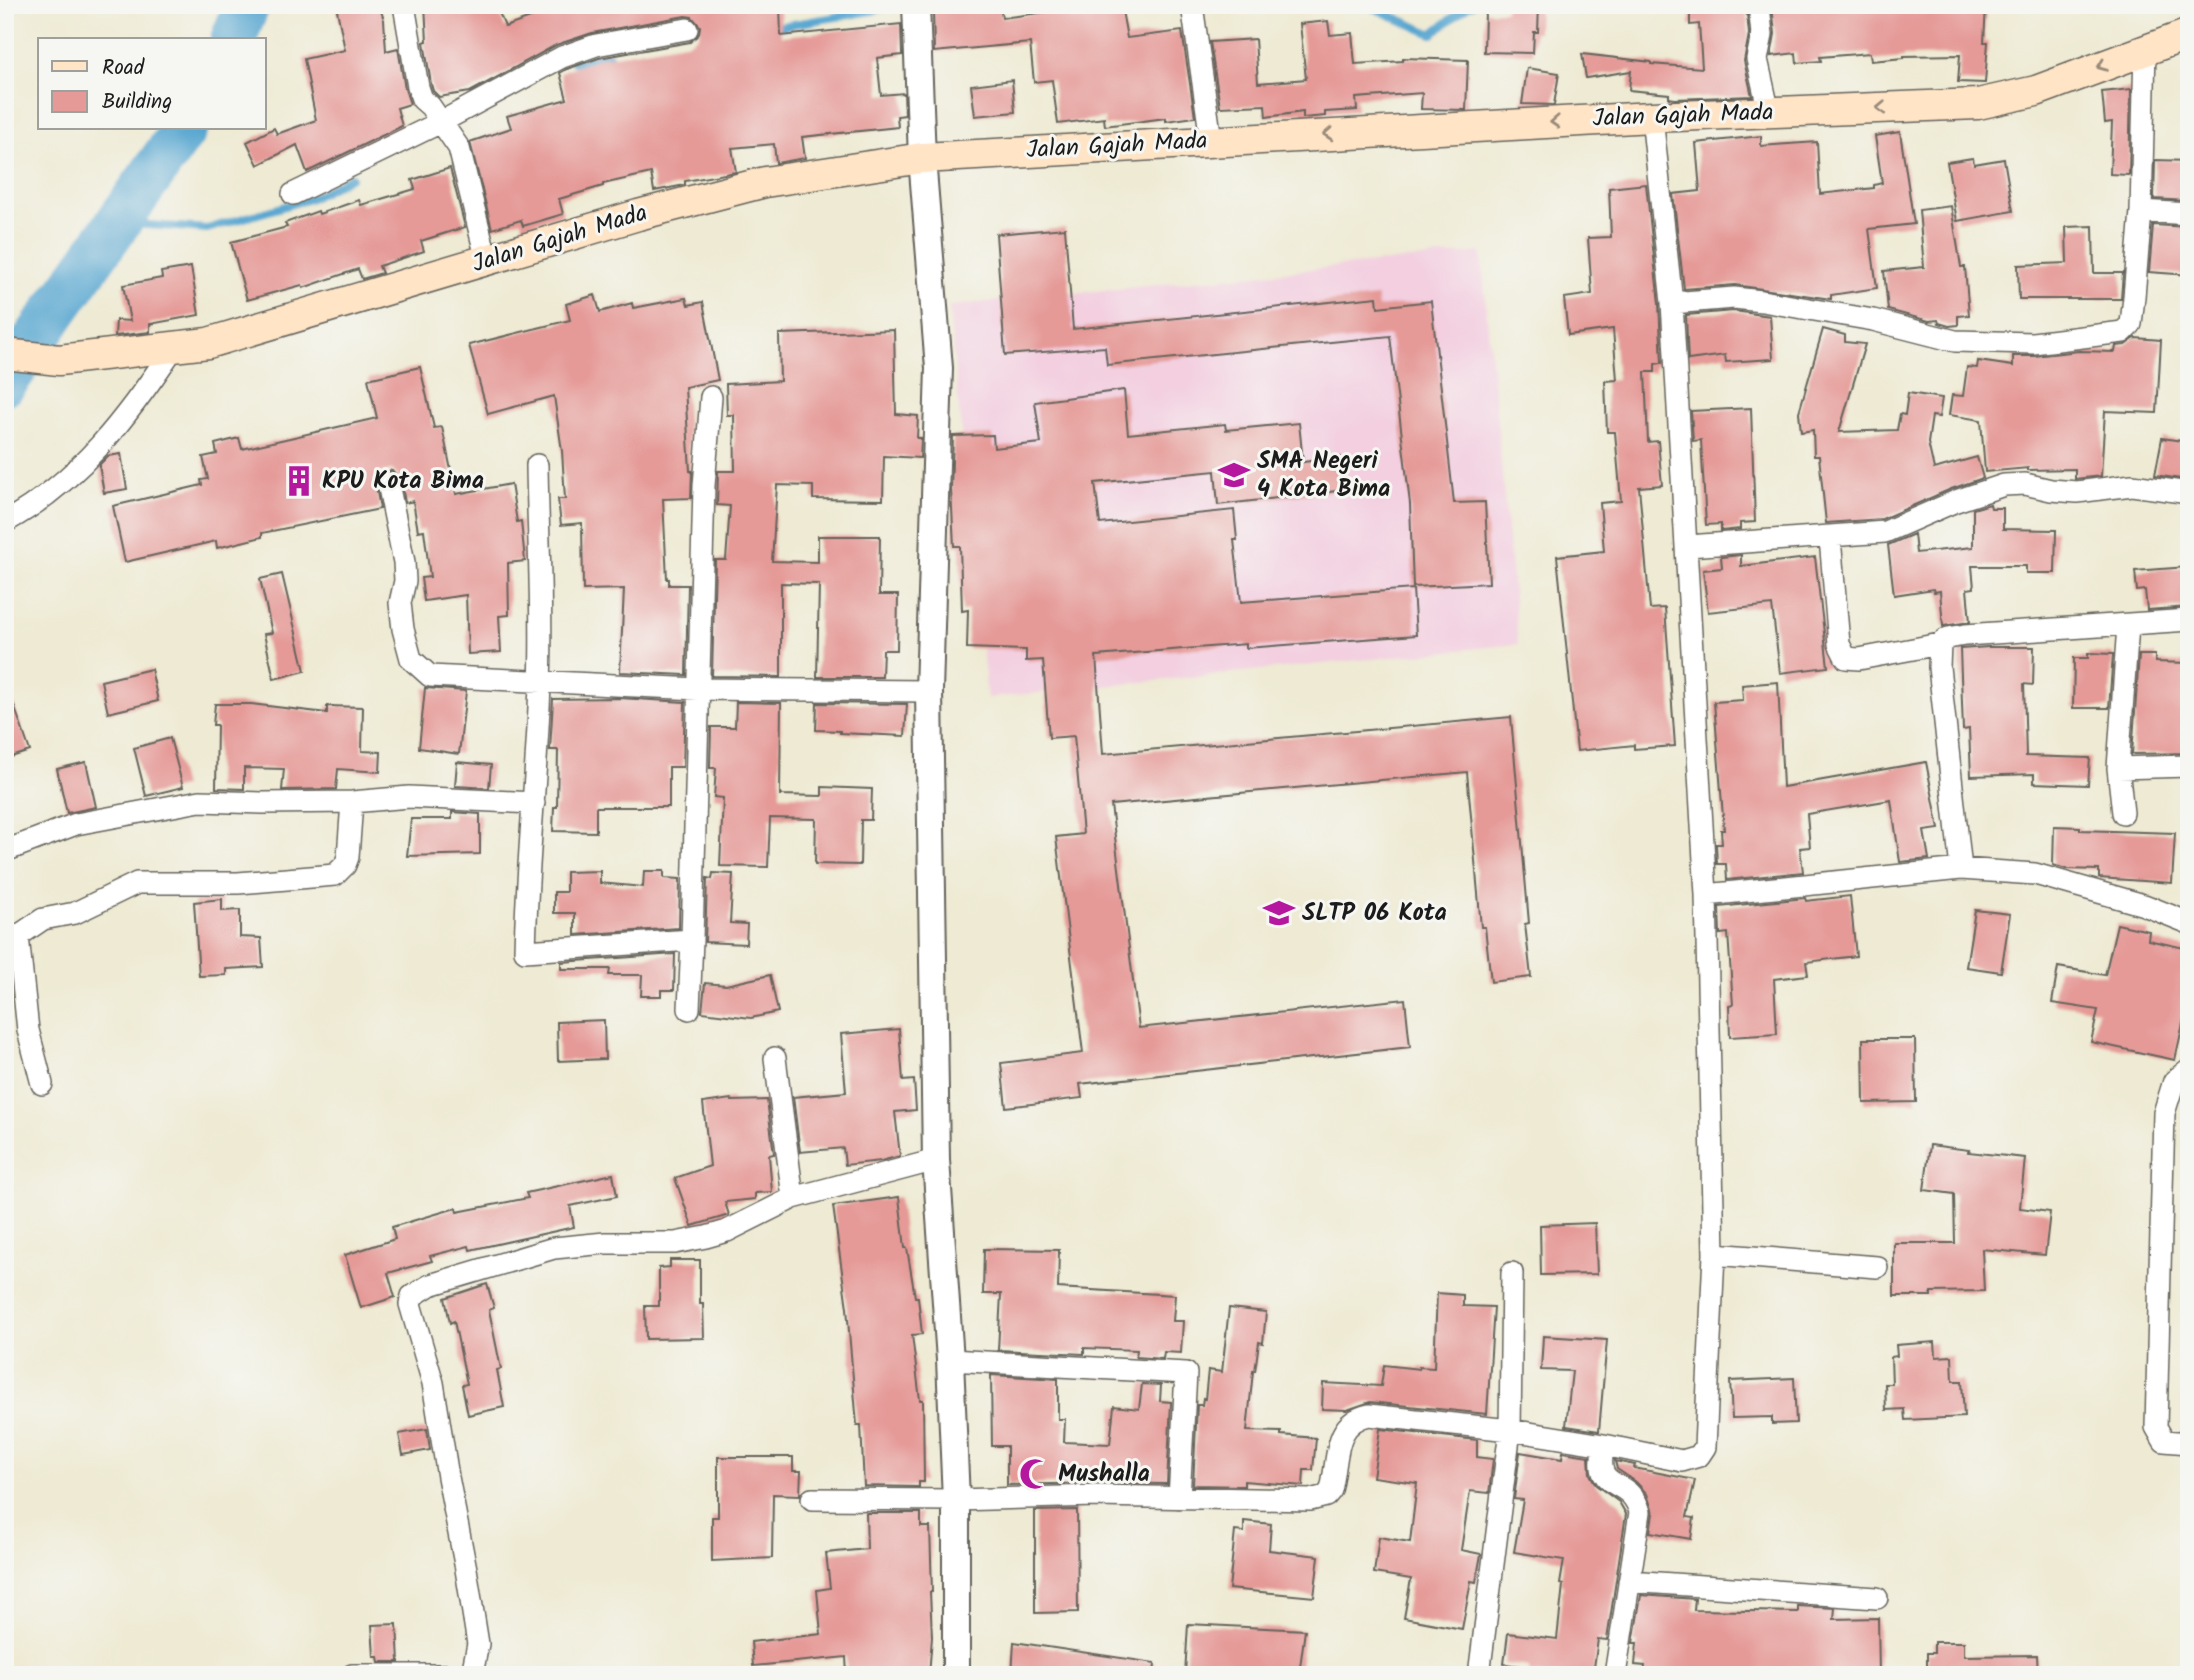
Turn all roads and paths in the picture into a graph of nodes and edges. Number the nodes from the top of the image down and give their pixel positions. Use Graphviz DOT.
graph roads {
  1 [pos="404,5"];
  2 [pos="1192,5"];
  3 [pos="1759,5"];
  4 [pos="916,9"];
  5 [pos="687,29"];
  6 [pos="2189,34"];
  7 [pos="2145,49"];
  8 [pos="1769,113"];
  9 [pos="1652,117"];
  10 [pos="441,122"];
  11 [pos="1211,140"];
  12 [pos="922,158"];
  13 [pos="293,194"];
  14 [pos="2141,211"];
  15 [pos="2189,214"];
  16 [pos="486,261"];
  17 [pos="1672,303"];
  18 [pos="174,347"];
  19 [pos="5,354"];
  20 [pos="711,397"];
  21 [pos="537,465"];
  22 [pos="388,483"];
  23 [pos="2189,494"];
  24 [pos="5,522"];
  25 [pos="1830,538"];
  26 [pos="1688,545"];
  27 [pos="2189,620"];
  28 [pos="2128,625"];
  29 [pos="1940,644"];
  30 [pos="540,681"];
  31 [pos="698,689"];
  32 [pos="929,691"];
  33 [pos="2189,766"];
  34 [pos="2118,768"];
  35 [pos="352,802"];
  36 [pos="534,803"];
  37 [pos="2123,813"];
  38 [pos="5,851"];
  39 [pos="1961,869"];
  40 [pos="1706,895"];
  41 [pos="2189,923"];
  42 [pos="692,940"];
  43 [pos="689,1009"];
  44 [pos="775,1058"];
  45 [pos="2189,1069"];
  46 [pos="42,1084"];
  47 [pos="936,1160"];
  48 [pos="793,1198"];
  49 [pos="1714,1254"];
  50 [pos="1877,1267"];
  51 [pos="1512,1273"];
  52 [pos="950,1360"];
  53 [pos="1510,1430"];
  54 [pos="2189,1443"];
  55 [pos="1604,1445"];
  56 [pos="1179,1498"];
  57 [pos="812,1499"];
  58 [pos="956,1500"];
  59 [pos="1629,1581"];
  60 [pos="1877,1598"];
  61 [pos="472,1674"];
  62 [pos="353,1675"];
  63 [pos="956,1675"];
  64 [pos="1479,1675"];
  65 [pos="1615,1675"];
  1 -- 10 [label="street"];
  2 -- 11 [label="street"];
  3 -- 8 [label="street"];
  4 -- 12 [label="street"];
  5 -- 10 [label="street"];
  6 -- 7 [label="main road, Jalan Gajah Mada"];
  7 -- 8 [label="main road, Jalan Gajah Mada, one-way"];
  7 -- 14 [label="street"];
  8 -- 9 [label="main road, Jalan Gajah Mada"];
  9 -- 11 [label="main road, Jalan Gajah Mada, one-way"];
  9 -- 17 [label="street"];
  10 -- 13 [label="street"];
  10 -- 16 [label="street"];
  11 -- 12 [label="main road, Jalan Gajah Mada"];
  12 -- 16 [label="main road, Jalan Gajah Mada"];
  12 -- 32 [label="street"];
  14 -- 15 [label="street"];
  14 -- 17 [label="street"];
  16 -- 18 [label="main road, Jalan Gajah Mada"];
  17 -- 26 [label="street"];
  18 -- 19 [label="main road, Jalan Gajah Mada"];
  18 -- 24 [label="street"];
  20 -- 31 [label="street"];
  21 -- 30 [label="street"];
  22 -- 30 [label="street"];
  23 -- 25 [label="street"];
  25 -- 26 [label="street"];
  25 -- 29 [label="street"];
  26 -- 40 [label="street"];
  27 -- 28 [label="street"];
  28 -- 29 [label="street"];
  28 -- 34 [label="street"];
  29 -- 39 [label="street"];
  30 -- 31 [label="street"];
  30 -- 36 [label="street"];
  31 -- 32 [label="street"];
  31 -- 42 [label="street"];
  32 -- 47 [label="street"];
  33 -- 34 [label="street"];
  34 -- 37 [label="street"];
  35 -- 36 [label="street"];
  35 -- 38 [label="street"];
  35 -- 46 [label="street"];
  36 -- 42 [label="street"];
  39 -- 40 [label="street"];
  39 -- 41 [label="street"];
  40 -- 49 [label="street"];
  42 -- 43 [label="street"];
  44 -- 48 [label="street"];
  45 -- 54 [label="street"];
  47 -- 48 [label="street"];
  47 -- 52 [label="street"];
  48 -- 61 [label="street"];
  49 -- 50 [label="street"];
  49 -- 55 [label="street"];
  51 -- 53 [label="street"];
  52 -- 56 [label="street"];
  52 -- 58 [label="street"];
  53 -- 55 [label="street"];
  53 -- 56 [label="street"];
  53 -- 64 [label="street"];
  55 -- 59 [label="street"];
  56 -- 58 [label="street"];
  57 -- 58 [label="street"];
  58 -- 63 [label="street"];
  59 -- 60 [label="street"];
  59 -- 65 [label="street"];
  61 -- 62 [label="street"];
}
